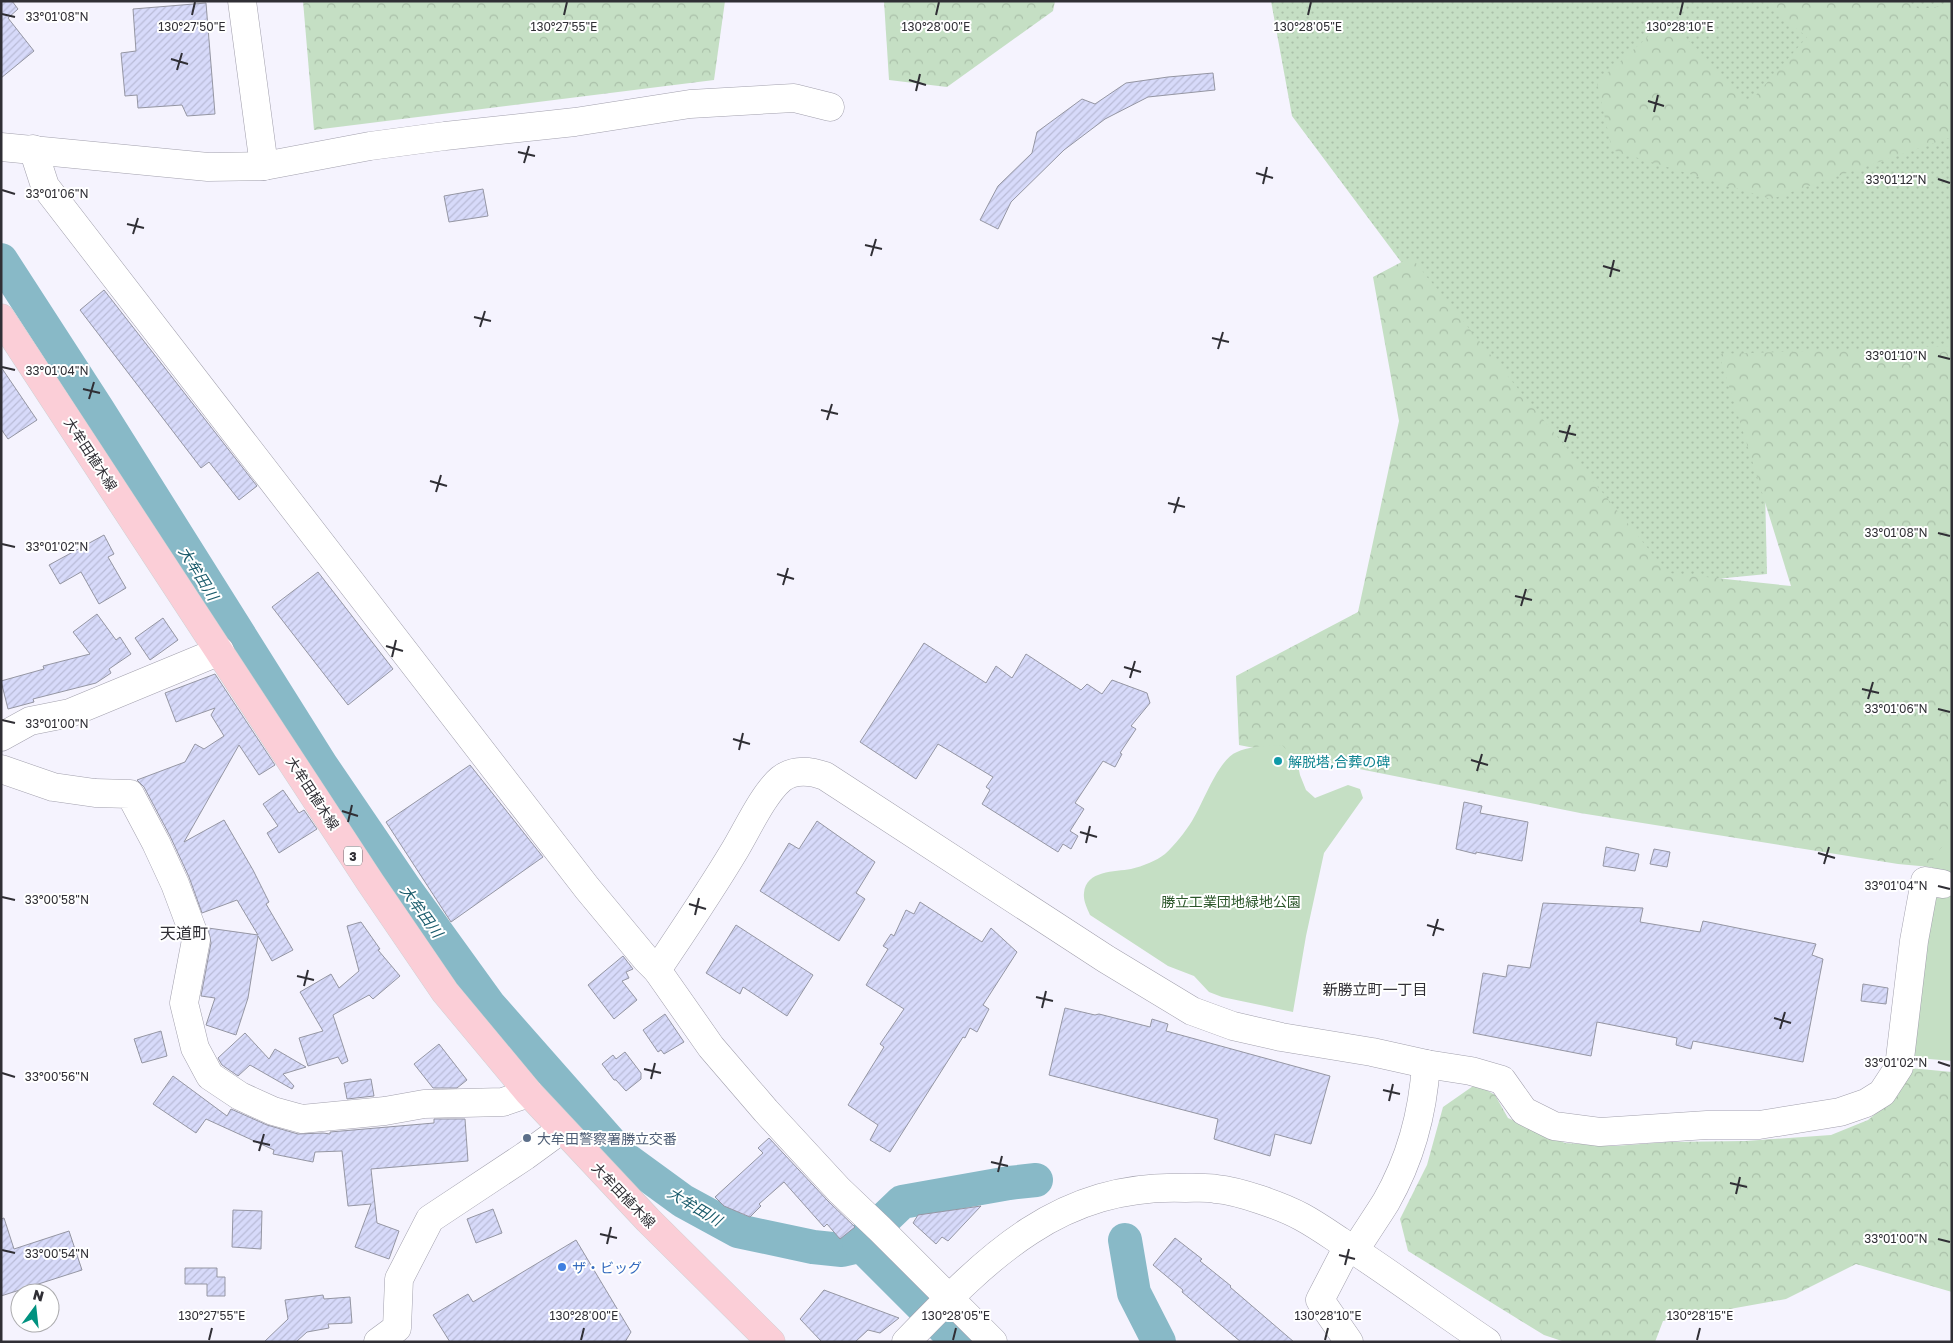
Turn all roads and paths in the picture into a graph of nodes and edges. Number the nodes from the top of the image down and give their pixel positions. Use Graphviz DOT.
graph roads {
  1 [pos="242,1"];
  2 [pos="830,107"];
  3 [pos="1,147"];
  4 [pos="33,149"];
  5 [pos="264,166"];
  6 [pos="1,318"];
  7 [pos="220,651"];
  8 [pos="1,737"];
  9 [pos="1,769"];
  10 [pos="1943,884"];
  11 [pos="657,970"];
  12 [pos="1426,1064"];
  13 [pos="529,1093"];
  14 [pos="562,1129"];
  15 [pos="1352,1248"];
  16 [pos="945,1302"];
  17 [pos="911,1336"];
  18 [pos="378,1342"];
  19 [pos="771,1342"];
  20 [pos="993,1342"];
  21 [pos="1349,1342"];
  22 [pos="1487,1342"];
  1 -- 5 [label="street"];
  2 -- 5 [label="street"];
  3 -- 4 [label="street"];
  4 -- 5 [label="street"];
  4 -- 11 [label="street"];
  6 -- 7 [label="main road, 大牟田植木線 / 3"];
  7 -- 8 [label="street"];
  7 -- 13 [label="main road, 大牟田植木線 / 3"];
  9 -- 13 [label="street"];
  10 -- 12 [label="street"];
  11 -- 12 [label="street"];
  11 -- 16 [label="street"];
  12 -- 15 [label="street"];
  13 -- 14 [label="main road, 大牟田植木線 / 3"];
  14 -- 18 [label="street"];
  14 -- 19 [label="main road, 大牟田植木線 / 3"];
  15 -- 16 [label="street"];
  15 -- 21 [label="street"];
  15 -- 22 [label="street"];
  16 -- 17 [label="street"];
  16 -- 20 [label="street"];
}
